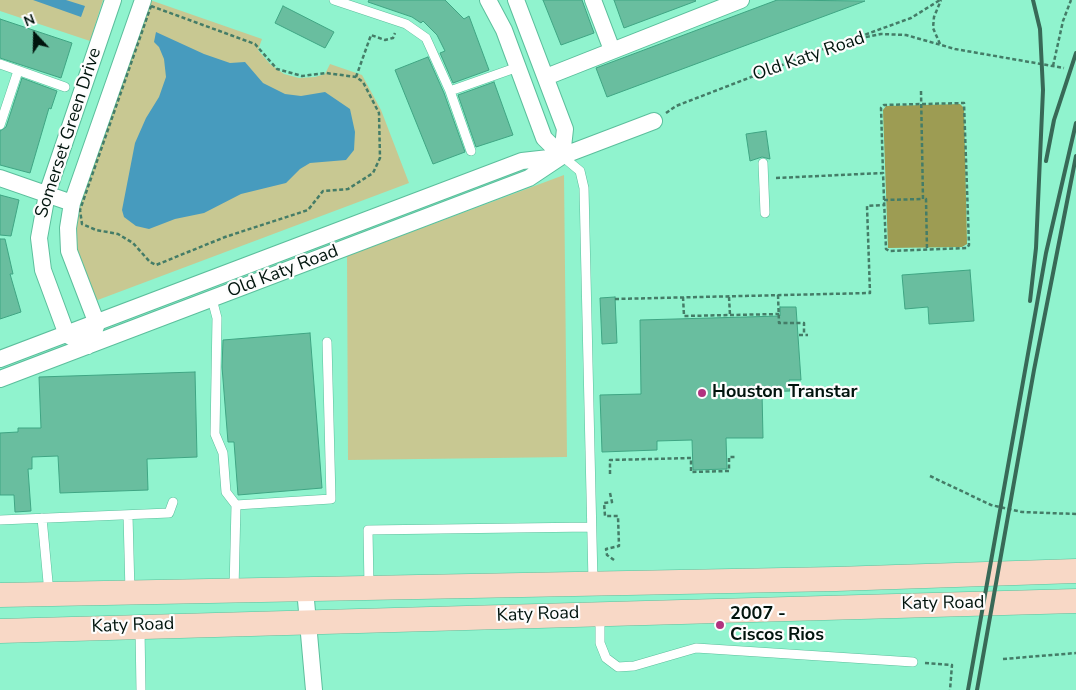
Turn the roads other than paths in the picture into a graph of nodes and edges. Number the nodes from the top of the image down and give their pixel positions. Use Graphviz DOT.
graph roads {
  1 [pos="113,0"];
  2 [pos="143,0"];
  3 [pos="334,0"];
  4 [pos="488,0"];
  5 [pos="516,0"];
  6 [pos="593,0"];
  7 [pos="741,0"];
  8 [pos="721,4"];
  9 [pos="104,25"];
  10 [pos="131,34"];
  11 [pos="612,50"];
  12 [pos="540,60"];
  13 [pos="0,64"];
  14 [pos="518,67"];
  15 [pos="18,71"];
  16 [pos="546,76"];
  17 [pos="65,87"];
  18 [pos="450,91"];
  19 [pos="654,121"];
  20 [pos="0,124"];
  21 [pos="471,151"];
  22 [pos="562,156"];
  23 [pos="763,163"];
  24 [pos="0,178"];
  25 [pos="47,194"];
  26 [pos="72,203"];
  27 [pos="765,213"];
  28 [pos="325,237"];
  29 [pos="332,253"];
  30 [pos="212,299"];
  31 [pos="96,324"];
  32 [pos="67,335"];
  33 [pos="327,342"];
  34 [pos="88,346"];
  35 [pos="0,359"];
  36 [pos="0,379"];
  37 [pos="173,502"];
  38 [pos="236,504"];
  39 [pos="128,515"];
  40 [pos="42,518"];
  41 [pos="0,520"];
  42 [pos="591,527"];
  43 [pos="1076,571"];
  44 [pos="593,582"];
  45 [pos="369,588"];
  46 [pos="305,589"];
  47 [pos="234,590"];
  48 [pos="130,592"];
  49 [pos="49,594"];
  50 [pos="0,595"];
  51 [pos="1076,601"];
  52 [pos="600,613"];
  53 [pos="371,619"];
  54 [pos="306,621"];
  55 [pos="140,626"];
  56 [pos="0,630"];
  57 [pos="913,662"];
  58 [pos="141,690"];
  59 [pos="314,690"];
  1 -- 9 [label="street, Somerset Green Drive"];
  2 -- 10 [label="street, Somerset Green Drive"];
  3 -- 18 [label="lane"];
  4 -- 14 [label="street"];
  5 -- 12 [label="street"];
  6 -- 11 [label="street"];
  7 -- 8 [label="street"];
  8 -- 11 [label="street"];
  9 -- 10 [label="street, Somerset Green Drive"];
  9 -- 25 [label="street, Somerset Green Drive"];
  10 -- 26 [label="street, Somerset Green Drive"];
  11 -- 16 [label="street"];
  12 -- 14 [label="street"];
  12 -- 16 [label="street"];
  13 -- 15 [label="lane"];
  14 -- 18 [label="lane"];
  14 -- 22 [label="street"];
  15 -- 17 [label="lane"];
  15 -- 20 [label="lane"];
  16 -- 22 [label="street"];
  18 -- 21 [label="lane"];
  19 -- 22 [label="street, Old Katy Road"];
  22 -- 28 [label="street, Old Katy Road"];
  22 -- 29 [label="street, Old Katy Road"];
  22 -- 42 [label="lane"];
  23 -- 27 [label="lane"];
  24 -- 25 [label="street"];
  25 -- 26 [label="street"];
  25 -- 32 [label="street, Somerset Green Drive"];
  26 -- 31 [label="street, Somerset Green Drive"];
  28 -- 29 [label="street"];
  28 -- 31 [label="street, Old Katy Road"];
  29 -- 30 [label="street, Old Katy Road"];
  30 -- 34 [label="street, Old Katy Road"];
  30 -- 38 [label="lane"];
  31 -- 32 [label="street, Old Katy Road"];
  31 -- 34 [label="street"];
  32 -- 34 [label="street"];
  32 -- 35 [label="street, Old Katy Road"];
  33 -- 38 [label="lane"];
  34 -- 36 [label="street, Old Katy Road"];
  37 -- 39 [label="lane"];
  38 -- 47 [label="lane"];
  39 -- 40 [label="lane"];
  39 -- 48 [label="lane"];
  40 -- 41 [label="lane"];
  40 -- 49 [label="lane"];
  42 -- 44 [label="lane"];
  42 -- 45 [label="lane"];
  43 -- 44 [label="main road, Katy Road"];
  44 -- 45 [label="main road, Katy Road"];
  44 -- 52 [label="main road"];
  45 -- 46 [label="main road, Katy Road"];
  45 -- 53 [label="main road"];
  46 -- 47 [label="main road, Katy Road"];
  46 -- 54 [label="street"];
  47 -- 48 [label="main road, Katy Road"];
  48 -- 49 [label="main road, Katy Road"];
  49 -- 50 [label="main road, Katy Road"];
  51 -- 52 [label="main road, Katy Road"];
  52 -- 53 [label="main road, Katy Road"];
  52 -- 57 [label="lane"];
  53 -- 54 [label="main road, Katy Road"];
  54 -- 55 [label="main road, Katy Road"];
  54 -- 59 [label="street"];
  55 -- 56 [label="main road, Katy Road"];
  55 -- 58 [label="lane"];
}
